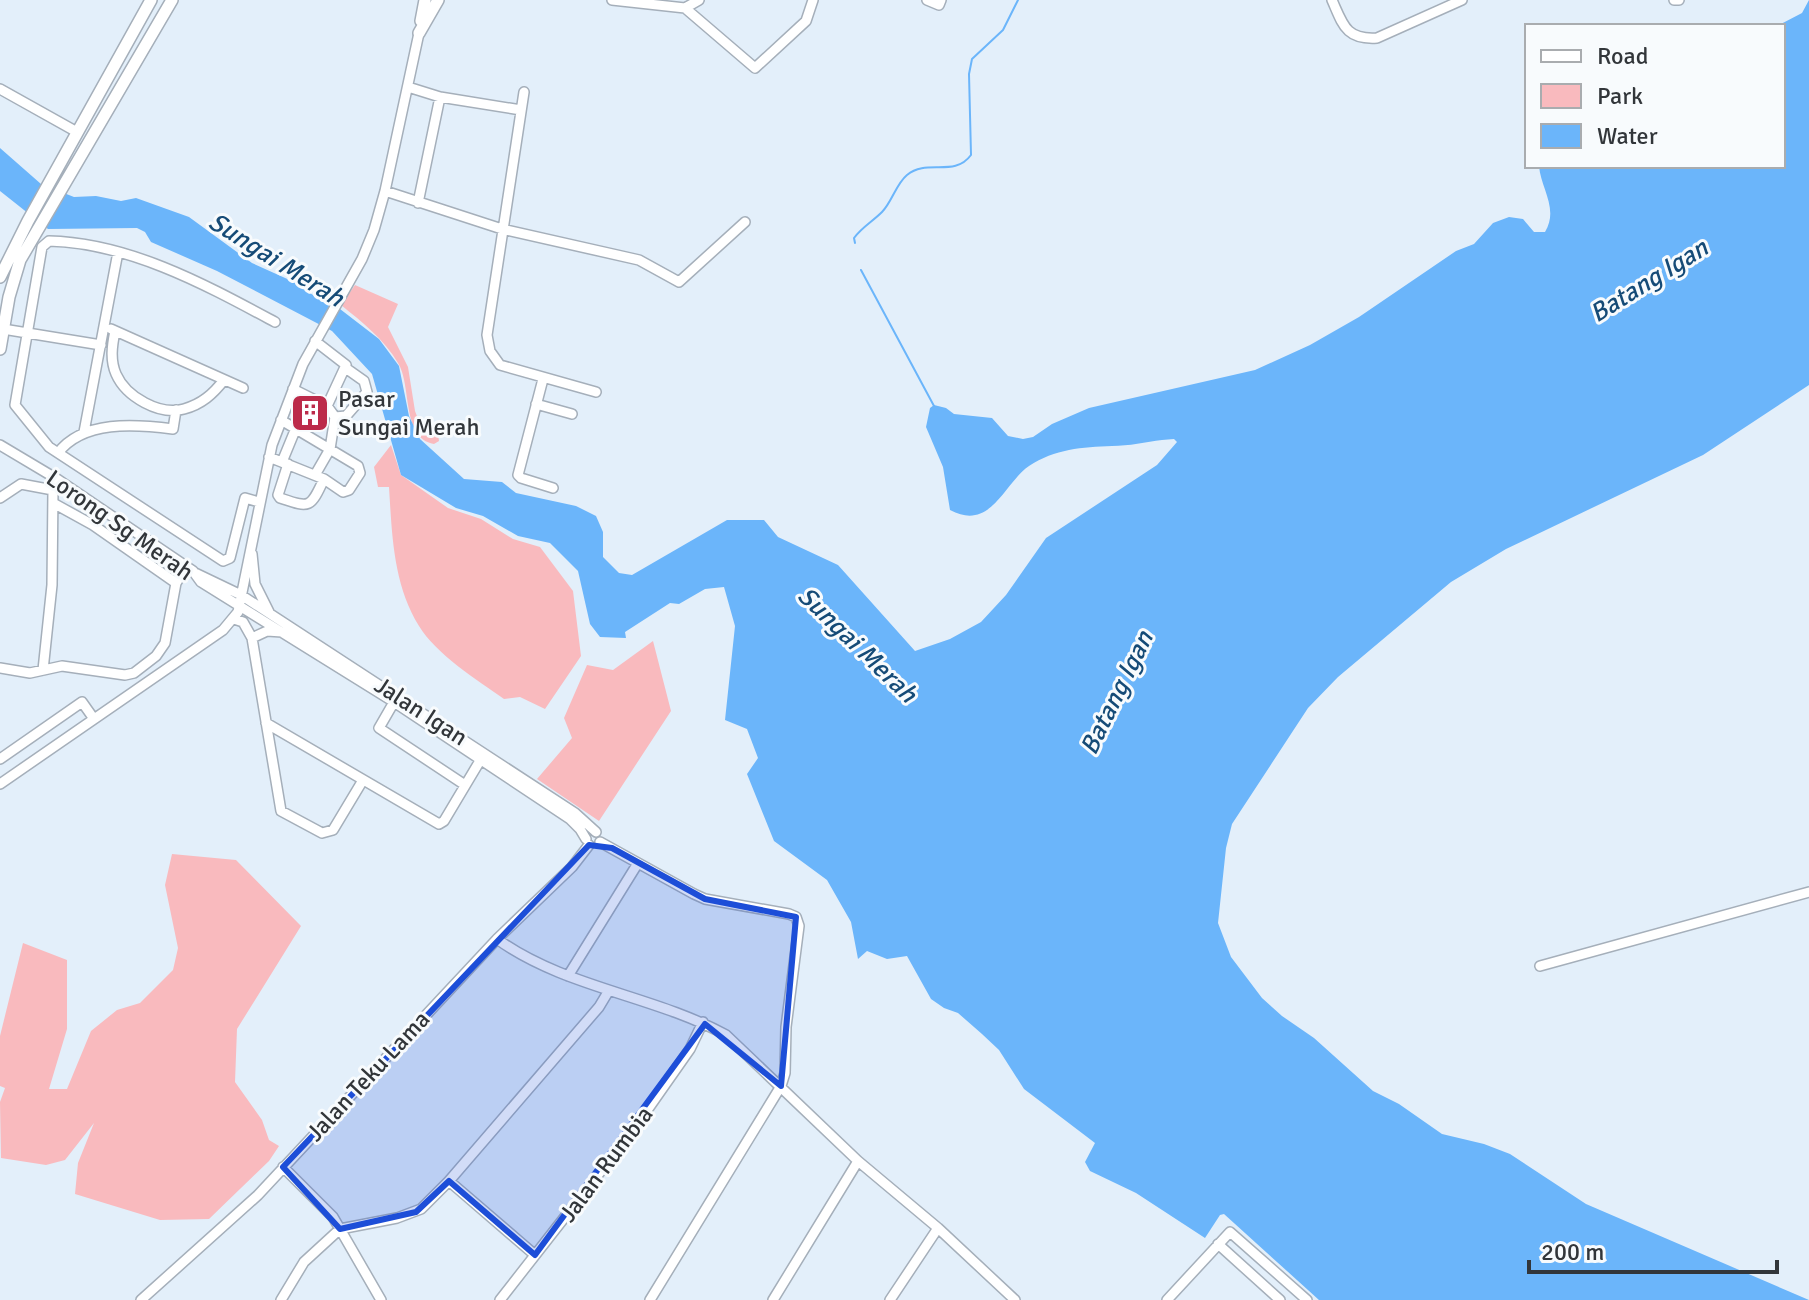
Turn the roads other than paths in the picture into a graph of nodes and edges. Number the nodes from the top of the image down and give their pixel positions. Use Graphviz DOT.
graph roads {
  1 [pos="151,0"];
  2 [pos="172,0"];
  3 [pos="425,0"];
  4 [pos="438,0"];
  5 [pos="612,0"];
  6 [pos="699,0"];
  7 [pos="813,0"];
  8 [pos="927,0"];
  9 [pos="1332,0"];
  10 [pos="1462,0"];
  11 [pos="940,2"];
  12 [pos="685,8"];
  13 [pos="419,33"];
  14 [pos="408,87"];
  15 [pos="0,89"];
  16 [pos="524,92"];
  17 [pos="440,97"];
  18 [pos="521,110"];
  19 [pos="77,132"];
  20 [pos="57,182"];
  21 [pos="385,191"];
  22 [pos="418,203"];
  23 [pos="745,222"];
  24 [pos="33,224"];
  25 [pos="502,229"];
  26 [pos="118,252"];
  27 [pos="0,277"];
  28 [pos="275,322"];
  29 [pos="104,326"];
  30 [pos="3,329"];
  31 [pos="115,331"];
  32 [pos="27,333"];
  33 [pos="315,341"];
  34 [pos="101,345"];
  35 [pos="0,349"];
  36 [pos="347,369"];
  37 [pos="543,379"];
  38 [pos="224,380"];
  39 [pos="243,388"];
  40 [pos="293,389"];
  41 [pos="596,392"];
  42 [pos="536,404"];
  43 [pos="327,406"];
  44 [pos="176,410"];
  45 [pos="572,414"];
  46 [pos="335,417"];
  47 [pos="281,420"];
  48 [pos="296,428"];
  49 [pos="84,432"];
  50 [pos="0,445"];
  51 [pos="330,449"];
  52 [pos="58,453"];
  53 [pos="269,457"];
  54 [pos="285,463"];
  55 [pos="319,477"];
  56 [pos="57,479"];
  57 [pos="104,484"];
  58 [pos="553,488"];
  59 [pos="53,490"];
  60 [pos="0,498"];
  61 [pos="259,502"];
  62 [pos="53,503"];
  63 [pos="92,503"];
  64 [pos="251,539"];
  65 [pos="190,569"];
  66 [pos="245,569"];
  67 [pos="176,583"];
  68 [pos="219,583"];
  69 [pos="241,600"];
  70 [pos="273,616"];
  71 [pos="234,619"];
  72 [pos="287,633"];
  73 [pos="252,638"];
  74 [pos="156,656"];
  75 [pos="0,668"];
  76 [pos="166,668"];
  77 [pos="43,670"];
  78 [pos="394,702"];
  79 [pos="94,719"];
  80 [pos="266,723"];
  81 [pos="0,759"];
  82 [pos="481,759"];
  83 [pos="363,780"];
  84 [pos="0,784"];
  85 [pos="465,785"];
  86 [pos="593,840"];
  87 [pos="638,863"];
  88 [pos="1809,892"];
  89 [pos="497,939"];
  90 [pos="1540,966"];
  91 [pos="568,976"];
  92 [pos="608,992"];
  93 [pos="703,1022"];
  94 [pos="781,1086"];
  95 [pos="858,1161"];
  96 [pos="283,1167"];
  97 [pos="449,1181"];
  98 [pos="938,1228"];
  99 [pos="340,1229"];
  100 [pos="1218,1244"];
  101 [pos="535,1255"];
  102 [pos="1274,1298"];
  103 [pos="141,1300"];
  104 [pos="281,1300"];
  105 [pos="381,1300"];
  106 [pos="500,1300"];
  107 [pos="650,1300"];
  108 [pos="773,1300"];
  109 [pos="890,1300"];
  110 [pos="1015,1300"];
  111 [pos="1167,1300"];
  112 [pos="1307,1300"];
  1 -- 19 [label="main road"];
  2 -- 20 [label="main road"];
  3 -- 13 [label="main road"];
  4 -- 13 [label="main road"];
  5 -- 12 [label="street"];
  6 -- 12 [label="street"];
  7 -- 12 [label="street"];
  8 -- 11 [label="street"];
  9 -- 10 [label="street"];
  13 -- 14 [label="street"];
  14 -- 17 [label="street"];
  14 -- 21 [label="street"];
  15 -- 19 [label="street"];
  16 -- 18 [label="street"];
  17 -- 18 [label="street"];
  17 -- 22 [label="street"];
  18 -- 25 [label="street"];
  19 -- 20 [label="main road"];
  20 -- 24 [label="main road"];
  21 -- 22 [label="street"];
  21 -- 33 [label="street"];
  22 -- 25 [label="street"];
  23 -- 25 [label="street"];
  24 -- 27 [label="main road"];
  24 -- 30 [label="main road"];
  25 -- 37 [label="street"];
  26 -- 28 [label="street"];
  26 -- 29 [label="street"];
  26 -- 32 [label="street"];
  29 -- 31 [label="street"];
  29 -- 34 [label="street"];
  30 -- 32 [label="street"];
  30 -- 35 [label="main road"];
  31 -- 38 [label="street"];
  31 -- 44 [label="street"];
  32 -- 34 [label="street"];
  32 -- 52 [label="street"];
  33 -- 36 [label="street"];
  33 -- 40 [label="street"];
  34 -- 49 [label="street"];
  36 -- 43 [label="street"];
  36 -- 46 [label="street"];
  37 -- 41 [label="street"];
  37 -- 42 [label="street"];
  38 -- 39 [label="street"];
  38 -- 44 [label="street"];
  40 -- 43 [label="street"];
  40 -- 47 [label="street"];
  42 -- 45 [label="street"];
  42 -- 58 [label="street"];
  43 -- 46 [label="street"];
  44 -- 49 [label="street"];
  46 -- 51 [label="street"];
  47 -- 48 [label="street"];
  47 -- 53 [label="street"];
  48 -- 51 [label="street"];
  48 -- 54 [label="street"];
  49 -- 52 [label="street"];
  50 -- 56 [label="street, Lorong Sg Merah"];
  51 -- 55 [label="street"];
  51 -- 55 [label="street"];
  52 -- 57 [label="street"];
  53 -- 54 [label="street"];
  53 -- 61 [label="street"];
  54 -- 55 [label="street"];
  54 -- 55 [label="street"];
  56 -- 59 [label="street"];
  56 -- 63 [label="street, Lorong Sg Merah"];
  57 -- 61 [label="street"];
  57 -- 63 [label="street"];
  59 -- 60 [label="street"];
  59 -- 62 [label="street"];
  61 -- 64 [label="street"];
  62 -- 67 [label="street"];
  62 -- 77 [label="street"];
  63 -- 65 [label="street, Lorong Sg Merah"];
  64 -- 66 [label="street"];
  64 -- 70 [label="street"];
  65 -- 67 [label="street"];
  65 -- 68 [label="street"];
  65 -- 69 [label="street, Lorong Sg Merah"];
  66 -- 68 [label="street"];
  66 -- 69 [label="street"];
  67 -- 74 [label="street"];
  68 -- 69 [label="street"];
  69 -- 70 [label="street, Jalan Igan"];
  69 -- 71 [label="street"];
  69 -- 72 [label="street, Jalan Igan"];
  69 -- 73 [label="street"];
  70 -- 86 [label="street, Jalan Igan"];
  71 -- 73 [label="street"];
  71 -- 76 [label="street"];
  72 -- 73 [label="street"];
  72 -- 78 [label="street, Jalan Igan"];
  73 -- 80 [label="street"];
  74 -- 76 [label="street"];
  74 -- 77 [label="street"];
  75 -- 77 [label="street"];
  76 -- 79 [label="street"];
  78 -- 82 [label="street, Jalan Igan"];
  78 -- 85 [label="street"];
  79 -- 81 [label="street"];
  79 -- 84 [label="street"];
  80 -- 83 [label="street"];
  80 -- 83 [label="street"];
  82 -- 85 [label="street"];
  82 -- 86 [label="street, Jalan Igan"];
  83 -- 85 [label="street"];
  86 -- 87 [label="street"];
  86 -- 89 [label="street, Jalan Teku Lama"];
  87 -- 91 [label="street"];
  87 -- 94 [label="street"];
  88 -- 90 [label="street"];
  89 -- 91 [label="street"];
  89 -- 96 [label="street, Jalan Teku Lama"];
  91 -- 92 [label="street"];
  92 -- 93 [label="street"];
  92 -- 97 [label="street"];
  93 -- 94 [label="street"];
  93 -- 101 [label="street, Jalan Rumbia"];
  94 -- 95 [label="street"];
  94 -- 107 [label="street"];
  95 -- 98 [label="street"];
  95 -- 108 [label="street"];
  96 -- 99 [label="street"];
  96 -- 103 [label="street, Jalan Teku Lama"];
  97 -- 99 [label="street"];
  97 -- 101 [label="street"];
  98 -- 109 [label="street"];
  98 -- 110 [label="street"];
  99 -- 104 [label="street"];
  99 -- 105 [label="street"];
  100 -- 102 [label="street"];
  100 -- 111 [label="street"];
  100 -- 112 [label="street"];
  101 -- 106 [label="street, Jalan Rumbia"];
}
